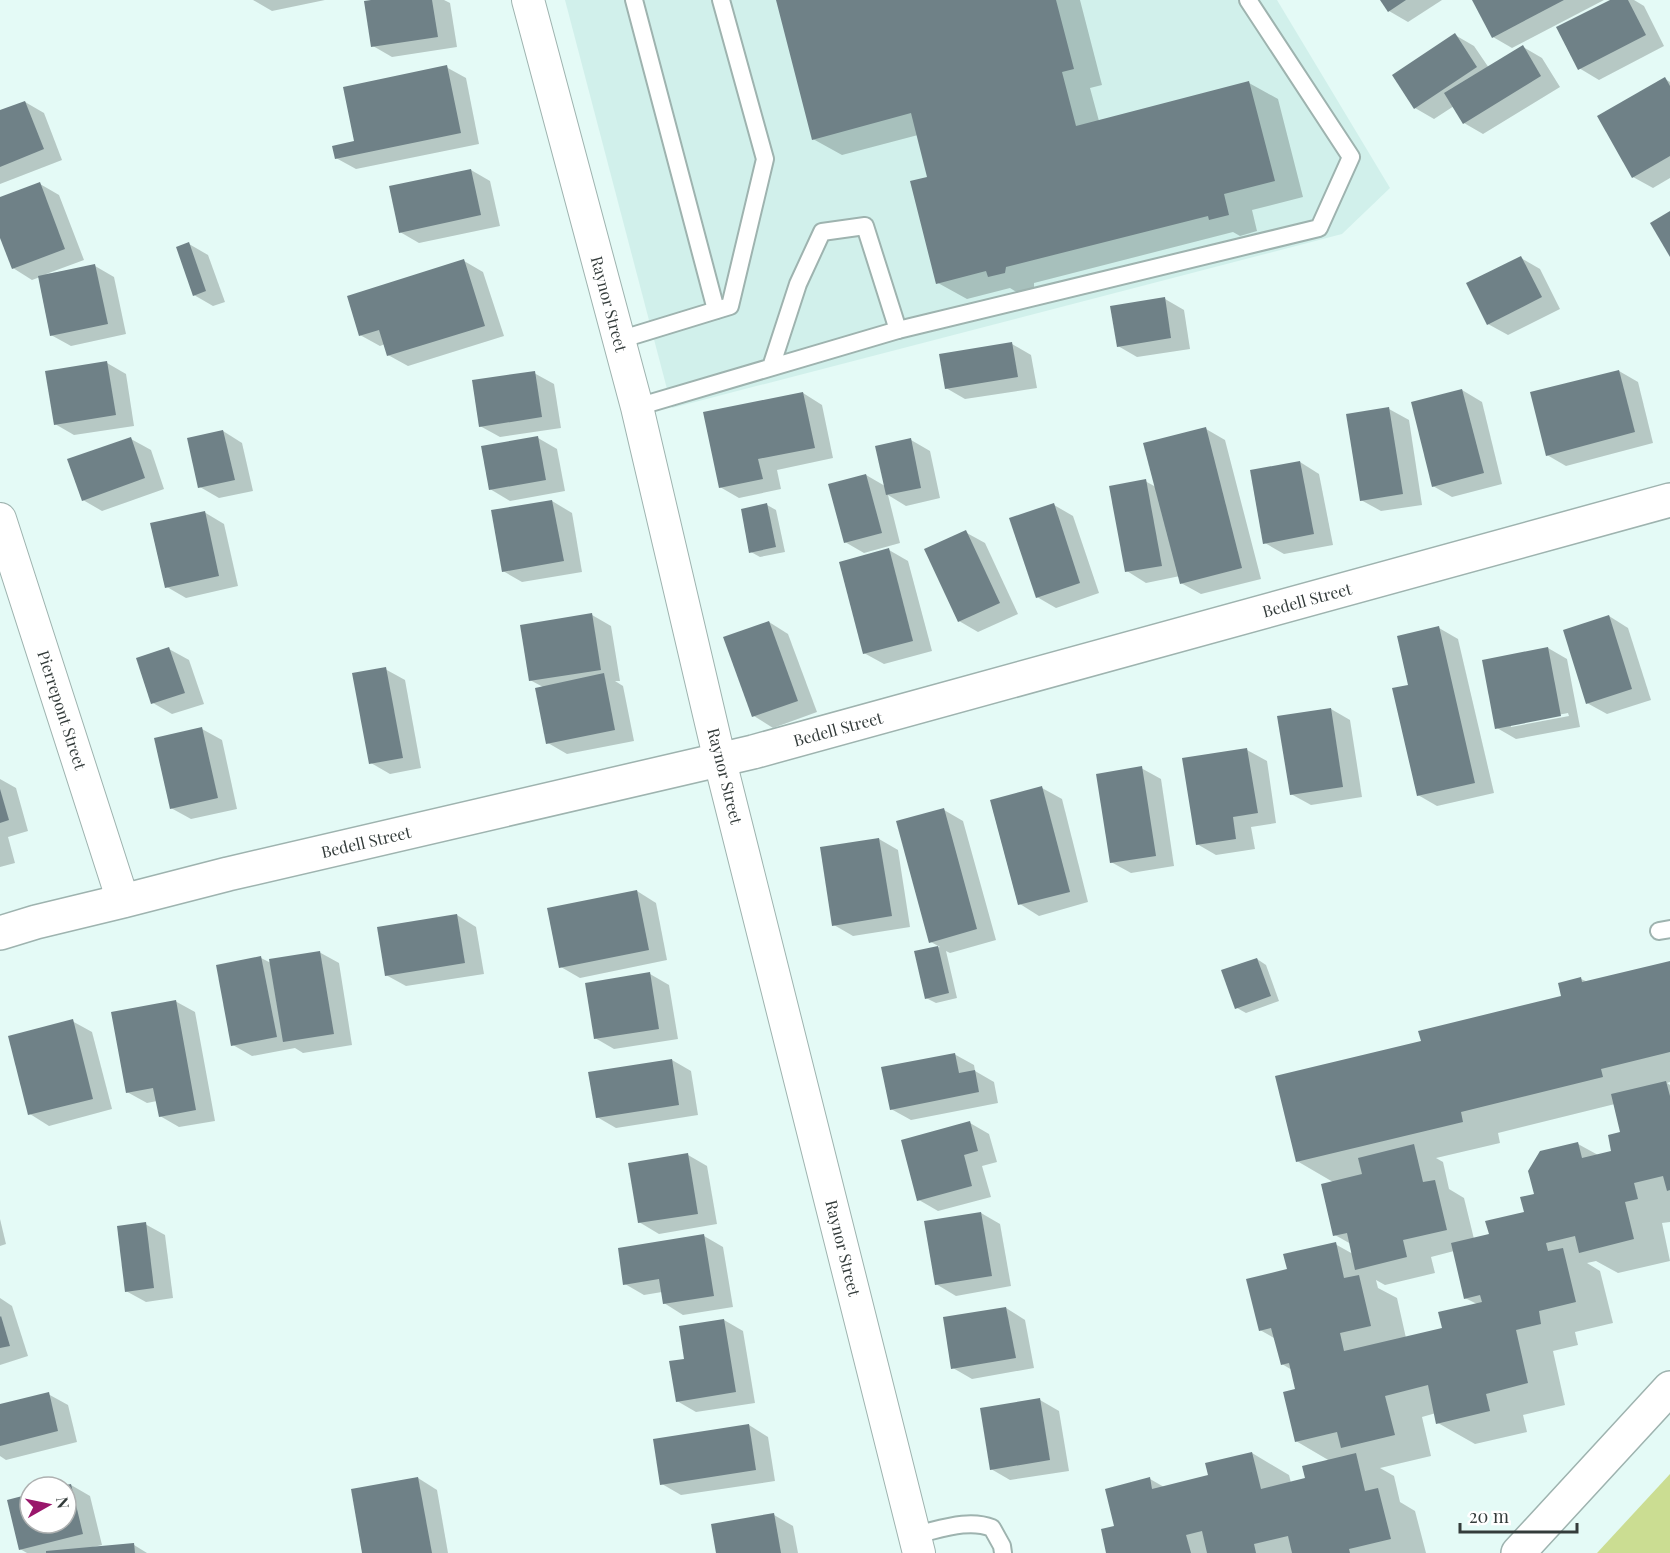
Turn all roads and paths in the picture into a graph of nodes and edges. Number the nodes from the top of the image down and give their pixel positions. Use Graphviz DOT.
graph roads {
  1 [pos="528,0"];
  2 [pos="634,0"];
  3 [pos="721,0"];
  4 [pos="1248,0"];
  5 [pos="716,310"];
  6 [pos="898,330"];
  7 [pos="619,340"];
  8 [pos="771,367"];
  9 [pos="637,407"];
  10 [pos="1670,500"];
  11 [pos="0,519"];
  12 [pos="720,761"];
  13 [pos="123,902"];
  14 [pos="0,933"];
  15 [pos="1670,1388"];
  16 [pos="917,1544"];
  17 [pos="1004,1553"];
  18 [pos="1518,1553"];
  1 -- 7 [label="street, Raynor Street"];
  2 -- 5 [label="lane"];
  3 -- 5 [label="lane"];
  4 -- 6 [label="lane"];
  5 -- 7 [label="lane"];
  6 -- 8 [label="lane"];
  6 -- 8 [label="lane"];
  7 -- 9 [label="street, Raynor Street"];
  8 -- 9 [label="lane"];
  9 -- 12 [label="street, Raynor Street"];
  10 -- 12 [label="street, Bedell Street"];
  11 -- 13 [label="street, Pierrepont Street"];
  12 -- 13 [label="street, Bedell Street"];
  12 -- 16 [label="street, Raynor Street"];
  13 -- 14 [label="street, Bedell Street"];
  15 -- 18 [label="street"];
  16 -- 17 [label="lane"];
}
